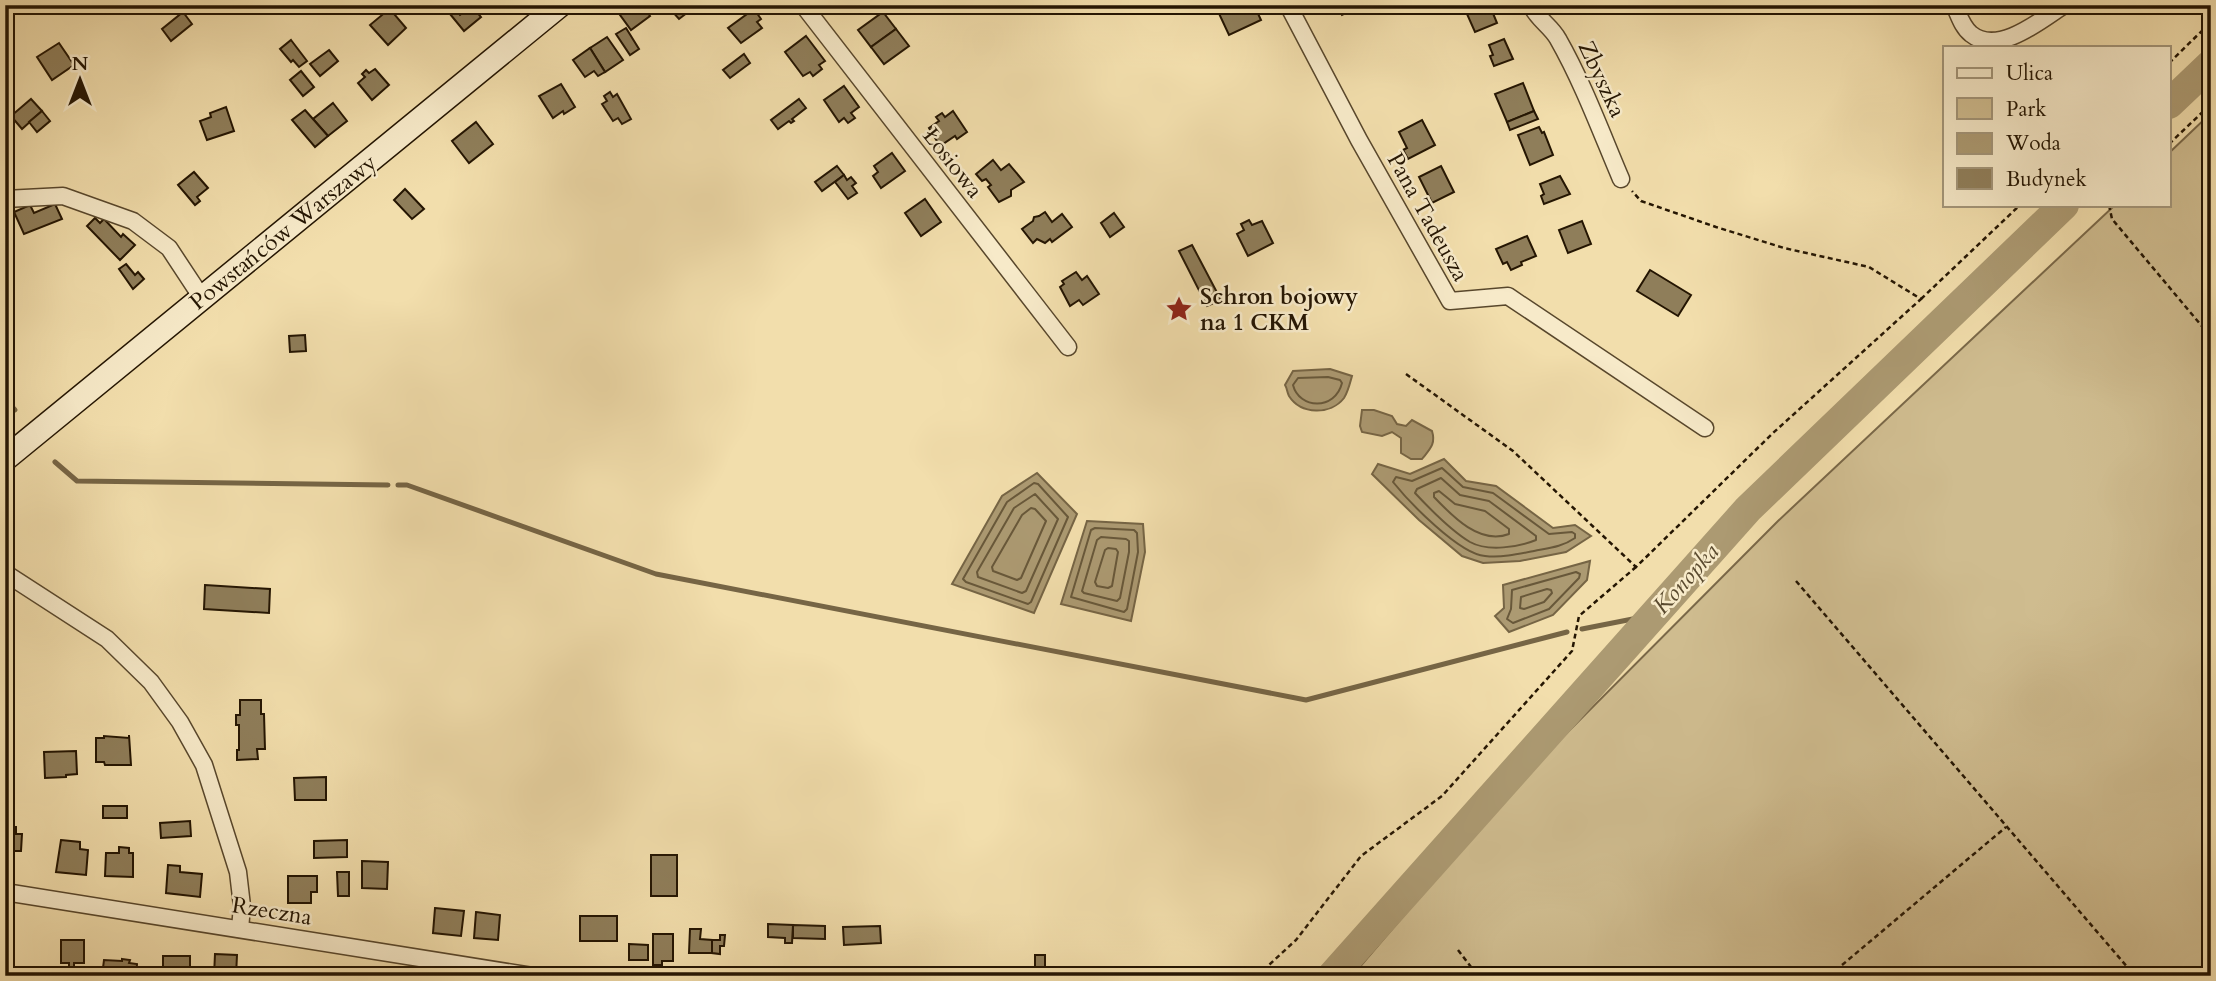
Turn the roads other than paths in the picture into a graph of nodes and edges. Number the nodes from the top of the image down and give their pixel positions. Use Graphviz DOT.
graph roads {
  1 [pos="560,5"];
  2 [pos="803,5"];
  3 [pos="1288,5"];
  4 [pos="1531,5"];
  5 [pos="1954,5"];
  6 [pos="2064,5"];
  7 [pos="1621,179"];
  8 [pos="5,199"];
  9 [pos="202,298"];
  10 [pos="1068,347"];
  11 [pos="1705,428"];
  12 [pos="5,459"];
  13 [pos="5,573"];
  14 [pos="5,891"];
  15 [pos="240,929"];
  16 [pos="532,976"];
  1 -- 9 [label="main road, Powstańców Warszawy"];
  2 -- 10 [label="street, Łosiowa"];
  3 -- 11 [label="street, Pana Tadeusza"];
  4 -- 7 [label="street, Zbyszka"];
  5 -- 6 [label="street"];
  8 -- 9 [label="street"];
  9 -- 12 [label="main road, Powstańców Warszawy"];
  13 -- 15 [label="street"];
  14 -- 15 [label="street, Rzeczna"];
  15 -- 16 [label="street, Rzeczna"];
}
